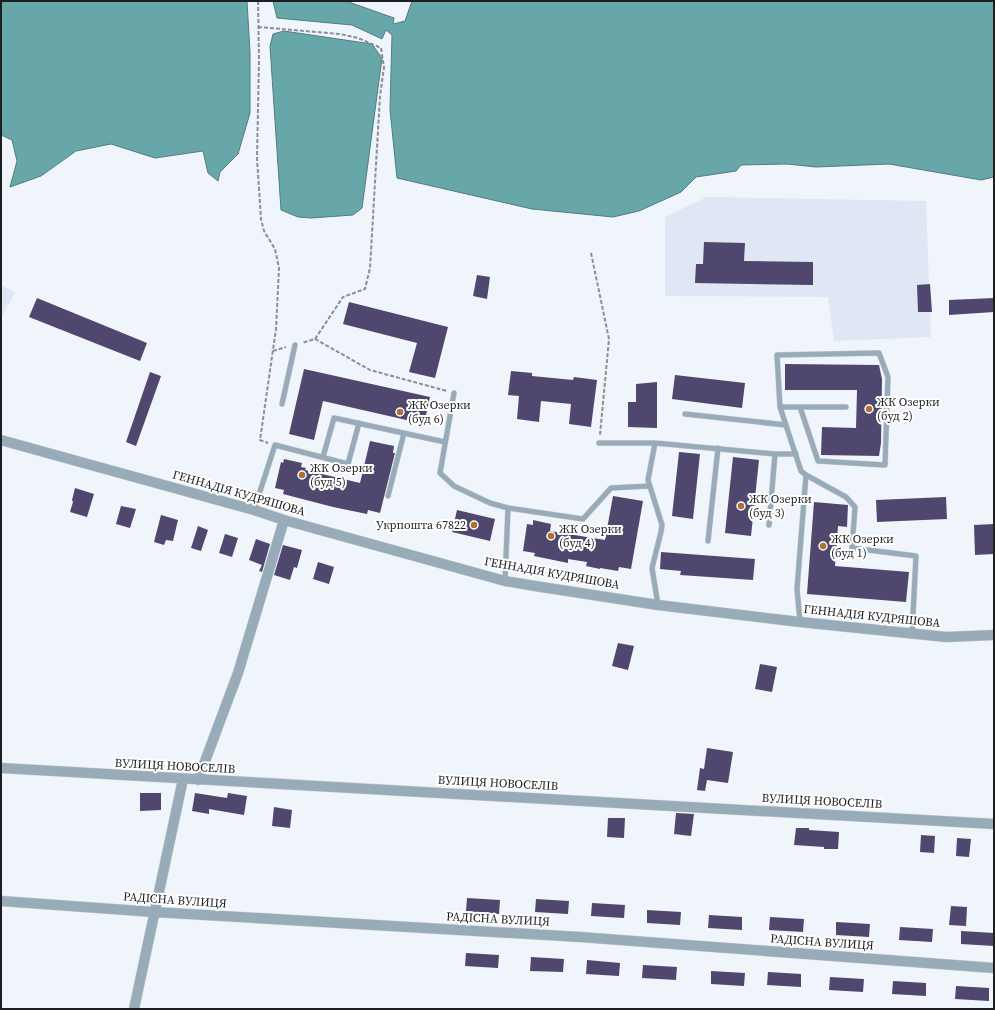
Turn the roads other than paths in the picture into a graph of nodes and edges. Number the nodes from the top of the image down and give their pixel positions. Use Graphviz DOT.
graph roads {
  1 [pos="295,345"];
  2 [pos="454,393"];
  3 [pos="282,404"];
  4 [pos="846,406"];
  5 [pos="780,407"];
  6 [pos="800,407"];
  7 [pos="685,414"];
  8 [pos="359,423"];
  9 [pos="786,425"];
  10 [pos="404,433"];
  11 [pos="1,440"];
  12 [pos="445,442"];
  13 [pos="599,443"];
  14 [pos="655,443"];
  15 [pos="718,448"];
  16 [pos="775,454"];
  17 [pos="796,454"];
  18 [pos="323,457"];
  19 [pos="806,475"];
  20 [pos="649,486"];
  21 [pos="388,496"];
  22 [pos="508,508"];
  23 [pos="254,510"];
  24 [pos="284,520"];
  25 [pos="769,524"];
  26 [pos="708,541"];
  27 [pos="505,581"];
  28 [pos="658,605"];
  29 [pos="800,622"];
  30 [pos="912,633"];
  31 [pos="994,635"];
  32 [pos="1,768"];
  33 [pos="183,779"];
  34 [pos="198,780"];
  35 [pos="994,824"];
  36 [pos="1,901"];
  37 [pos="154,912"];
  38 [pos="994,968"];
  39 [pos="134,1009"];
  1 -- 3 [label="lane"];
  2 -- 12 [label="lane"];
  4 -- 6 [label="lane"];
  5 -- 6 [label="lane"];
  5 -- 6 [label="lane"];
  5 -- 9 [label="lane"];
  7 -- 9 [label="lane"];
  8 -- 10 [label="lane"];
  8 -- 18 [label="lane"];
  8 -- 18 [label="lane"];
  9 -- 17 [label="lane"];
  10 -- 12 [label="lane"];
  10 -- 21 [label="lane"];
  11 -- 23 [label="street, ГЕННАДІЯ КУДРЯШОВА"];
  12 -- 22 [label="lane"];
  13 -- 14 [label="lane"];
  14 -- 15 [label="lane"];
  14 -- 20 [label="lane"];
  15 -- 16 [label="lane"];
  15 -- 26 [label="lane"];
  16 -- 17 [label="lane"];
  16 -- 25 [label="lane"];
  17 -- 19 [label="lane"];
  18 -- 23 [label="lane"];
  19 -- 29 [label="lane"];
  19 -- 30 [label="lane"];
  20 -- 22 [label="lane"];
  20 -- 28 [label="lane"];
  22 -- 27 [label="lane"];
  23 -- 24 [label="street, ГЕННАДІЯ КУДРЯШОВА"];
  24 -- 27 [label="street, ГЕННАДІЯ КУДРЯШОВА"];
  24 -- 34 [label="street"];
  27 -- 28 [label="street, ГЕННАДІЯ КУДРЯШОВА"];
  28 -- 29 [label="street, ГЕННАДІЯ КУДРЯШОВА"];
  29 -- 30 [label="street, ГЕННАДІЯ КУДРЯШОВА"];
  30 -- 31 [label="street, ГЕННАДІЯ КУДРЯШОВА"];
  32 -- 33 [label="street, ВУЛИЦЯ НОВОСЕЛІВ"];
  33 -- 34 [label="street, ВУЛИЦЯ НОВОСЕЛІВ"];
  33 -- 37 [label="street"];
  34 -- 35 [label="street, ВУЛИЦЯ НОВОСЕЛІВ"];
  36 -- 37 [label="street, РАДІСНА ВУЛИЦЯ"];
  37 -- 38 [label="street, РАДІСНА ВУЛИЦЯ"];
  37 -- 39 [label="street"];
}
